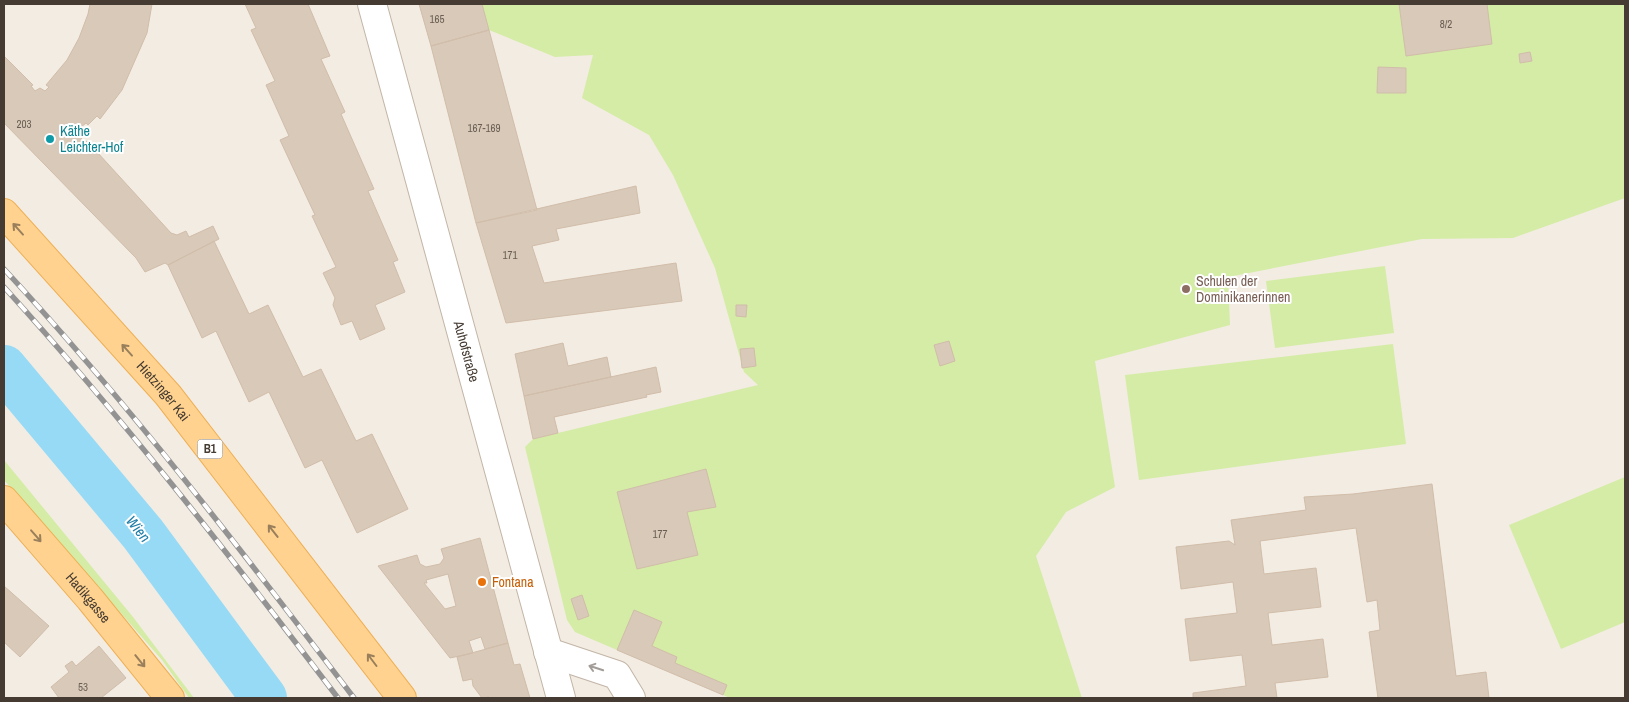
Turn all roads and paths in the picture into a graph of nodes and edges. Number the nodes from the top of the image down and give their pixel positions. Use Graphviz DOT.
graph roads {
  1 [pos="372,4"];
  2 [pos="4,213"];
  3 [pos="4,500"];
  4 [pos="548,652"];
  5 [pos="161,695"];
  6 [pos="402,698"];
  7 [pos="561,698"];
  8 [pos="631,698"];
  1 -- 4 [label="street, Auhofstraße"];
  6 -- 2 [label="main road, Hietzinger Kai / B1, one-way"];
  3 -- 5 [label="main road, Hadikgasse, one-way"];
  4 -- 7 [label="street, Auhofstraße"];
  8 -- 4 [label="street, one-way"];
}
